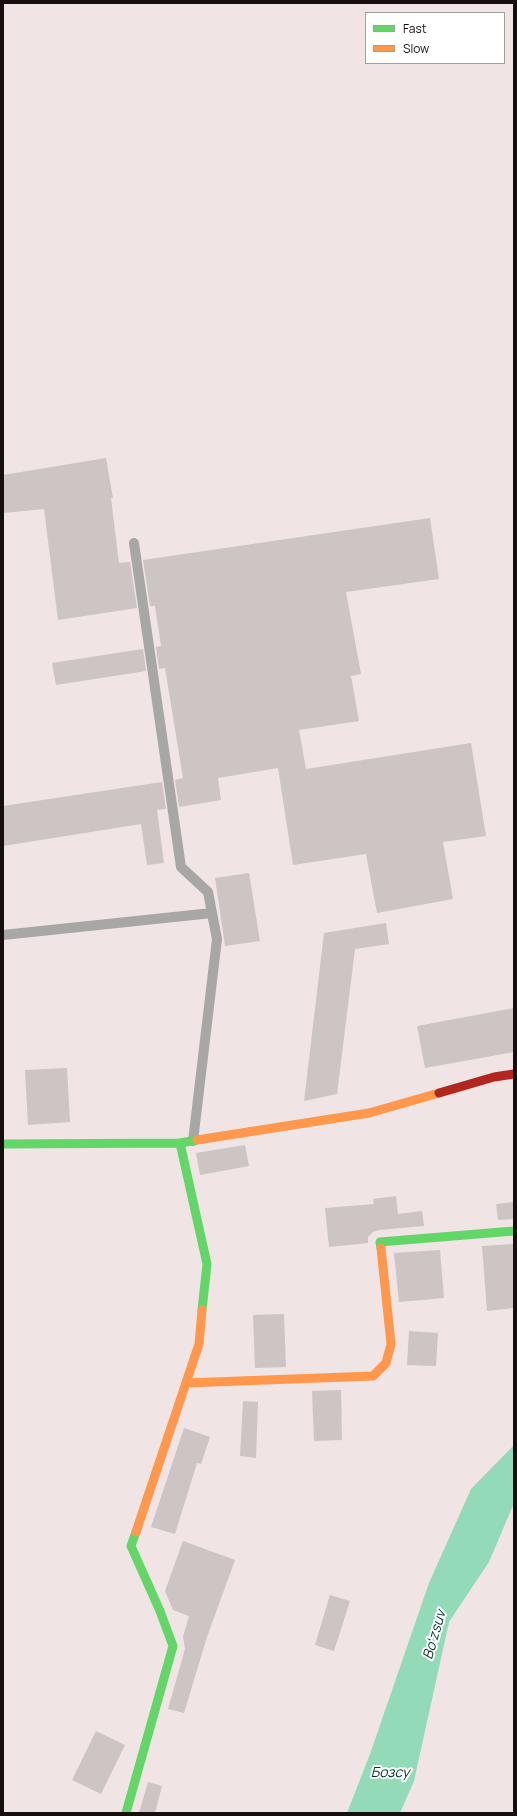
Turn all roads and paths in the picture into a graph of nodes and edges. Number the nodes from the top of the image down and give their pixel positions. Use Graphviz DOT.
graph roads {
  1 [pos="134,543"];
  2 [pos="212,913"];
  3 [pos="3,935"];
  4 [pos="514,1074"];
  5 [pos="193,1141"];
  6 [pos="180,1143"];
  7 [pos="3,1144"];
  8 [pos="514,1231"];
  9 [pos="186,1383"];
  10 [pos="126,1813"];
  1 -- 2 [label="lane"];
  2 -- 3 [label="lane"];
  2 -- 5 [label="lane"];
  4 -- 5 [label="street"];
  5 -- 6 [label="street"];
  6 -- 7 [label="street"];
  6 -- 9 [label="street"];
  8 -- 9 [label="street"];
  9 -- 10 [label="street"];
}
